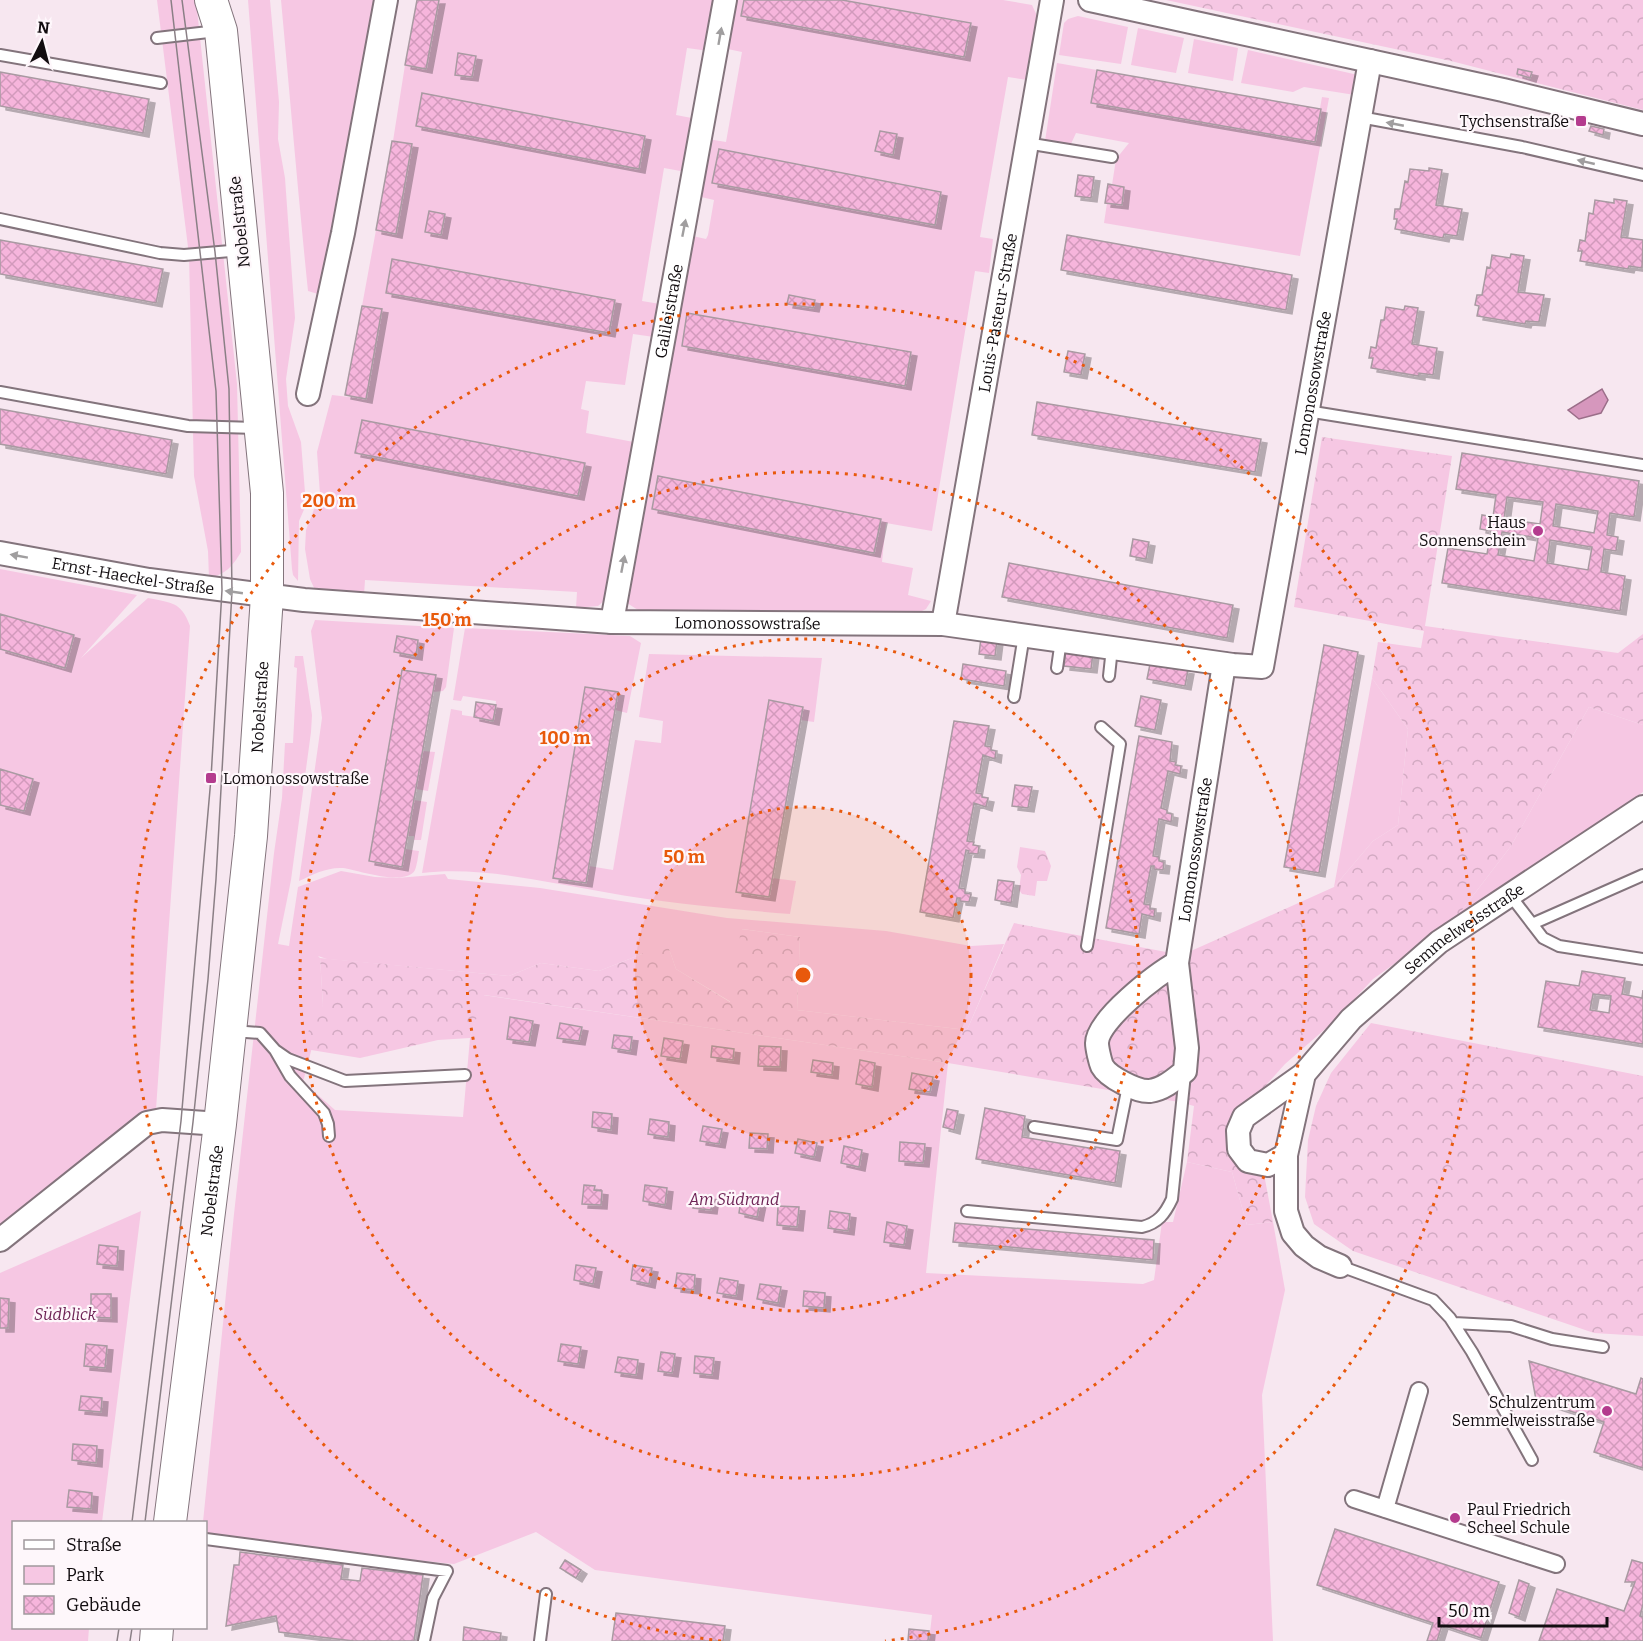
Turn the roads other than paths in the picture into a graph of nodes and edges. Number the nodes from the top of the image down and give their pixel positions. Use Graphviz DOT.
graph roads {
  1 [pos="211,0"];
  2 [pos="226,0"];
  3 [pos="386,0"];
  4 [pos="725,0"];
  5 [pos="1052,0"];
  6 [pos="1090,0"];
  7 [pos="221,31"];
  8 [pos="157,38"];
  9 [pos="0,55"];
  10 [pos="1369,67"];
  11 [pos="161,83"];
  12 [pos="1360,117"];
  13 [pos="1643,124"];
  14 [pos="1026,143"];
  15 [pos="1112,157"];
  16 [pos="1643,175"];
  17 [pos="0,219"];
  18 [pos="242,250"];
  19 [pos="0,392"];
  20 [pos="308,394"];
  21 [pos="1307,411"];
  22 [pos="260,428"];
  23 [pos="1643,465"];
  24 [pos="0,553"];
  25 [pos="267,596"];
  26 [pos="612,622"];
  27 [pos="943,624"];
  28 [pos="1024,635"];
  29 [pos="1061,640"];
  30 [pos="1112,648"];
  31 [pos="1224,664"];
  32 [pos="1057,668"];
  33 [pos="1109,676"];
  34 [pos="1014,697"];
  35 [pos="1101,727"];
  36 [pos="1643,807"];
  37 [pos="1643,874"];
  38 [pos="1510,896"];
  39 [pos="1532,924"];
  40 [pos="1087,946"];
  41 [pos="1643,959"];
  42 [pos="1177,963"];
  43 [pos="230,1030"];
  44 [pos="275,1050"];
  45 [pos="1185,1071"];
  46 [pos="1304,1074"];
  47 [pos="465,1075"];
  48 [pos="1128,1086"];
  49 [pos="220,1124"];
  50 [pos="1034,1127"];
  51 [pos="329,1136"];
  52 [pos="1286,1155"];
  53 [pos="967,1211"];
  54 [pos="0,1240"];
  55 [pos="1340,1266"];
  56 [pos="1454,1323"];
  57 [pos="1603,1347"];
  58 [pos="1419,1391"];
  59 [pos="1532,1460"];
  60 [pos="1354,1499"];
  61 [pos="1385,1509"];
  62 [pos="170,1521"];
  63 [pos="207,1539"];
  64 [pos="1556,1564"];
  65 [pos="546,1594"];
  66 [pos="424,1641"];
  67 [pos="540,1641"];
  1 -- 7 [label="main road, Nobelstraße"];
  2 -- 7 [label="main road, Nobelstraße"];
  3 -- 20 [label="street"];
  26 -- 4 [label="street, Galileistraße, one-way"];
  5 -- 14 [label="street, Louis-Pasteur-Straße"];
  6 -- 10 [label="street"];
  7 -- 8 [label="lane"];
  7 -- 18 [label="main road, Nobelstraße"];
  9 -- 11 [label="lane"];
  10 -- 12 [label="street, Lomonossowstraße"];
  10 -- 13 [label="street"];
  16 -- 12 [label="lane, one-way"];
  12 -- 21 [label="street, Lomonossowstraße"];
  14 -- 15 [label="lane"];
  14 -- 27 [label="street, Louis-Pasteur-Straße"];
  17 -- 18 [label="lane"];
  18 -- 22 [label="main road, Nobelstraße"];
  19 -- 22 [label="lane"];
  21 -- 23 [label="lane"];
  21 -- 31 [label="street, Lomonossowstraße"];
  22 -- 25 [label="main road, Nobelstraße"];
  25 -- 24 [label="street, Ernst-Haeckel-Straße, one-way"];
  25 -- 26 [label="street, Lomonossowstraße"];
  25 -- 43 [label="main road, Nobelstraße"];
  26 -- 27 [label="street, Lomonossowstraße"];
  27 -- 28 [label="street, Lomonossowstraße"];
  28 -- 29 [label="street, Lomonossowstraße"];
  28 -- 34 [label="lane"];
  29 -- 30 [label="street, Lomonossowstraße"];
  29 -- 32 [label="lane"];
  30 -- 31 [label="street, Lomonossowstraße"];
  30 -- 33 [label="lane"];
  31 -- 42 [label="street, Lomonossowstraße"];
  35 -- 40 [label="lane"];
  36 -- 38 [label="street, Semmelweisstraße"];
  37 -- 39 [label="lane"];
  38 -- 39 [label="lane"];
  38 -- 46 [label="street, Semmelweisstraße"];
  39 -- 41 [label="lane"];
  42 -- 45 [label="street, Lomonossowstraße"];
  42 -- 48 [label="street"];
  43 -- 44 [label="lane"];
  43 -- 49 [label="main road, Nobelstraße"];
  44 -- 47 [label="lane"];
  44 -- 51 [label="lane"];
  45 -- 48 [label="street"];
  45 -- 53 [label="lane"];
  46 -- 52 [label="street, Semmelweisstraße"];
  46 -- 52 [label="street, Semmelweisstraße"];
  48 -- 50 [label="lane"];
  49 -- 54 [label="street"];
  49 -- 62 [label="main road, Nobelstraße"];
  52 -- 55 [label="street, Semmelweisstraße"];
  55 -- 56 [label="lane"];
  56 -- 57 [label="lane"];
  56 -- 59 [label="lane"];
  58 -- 61 [label="street"];
  60 -- 61 [label="street"];
  61 -- 64 [label="street"];
  63 -- 66 [label="lane"];
  65 -- 67 [label="lane"];
}
